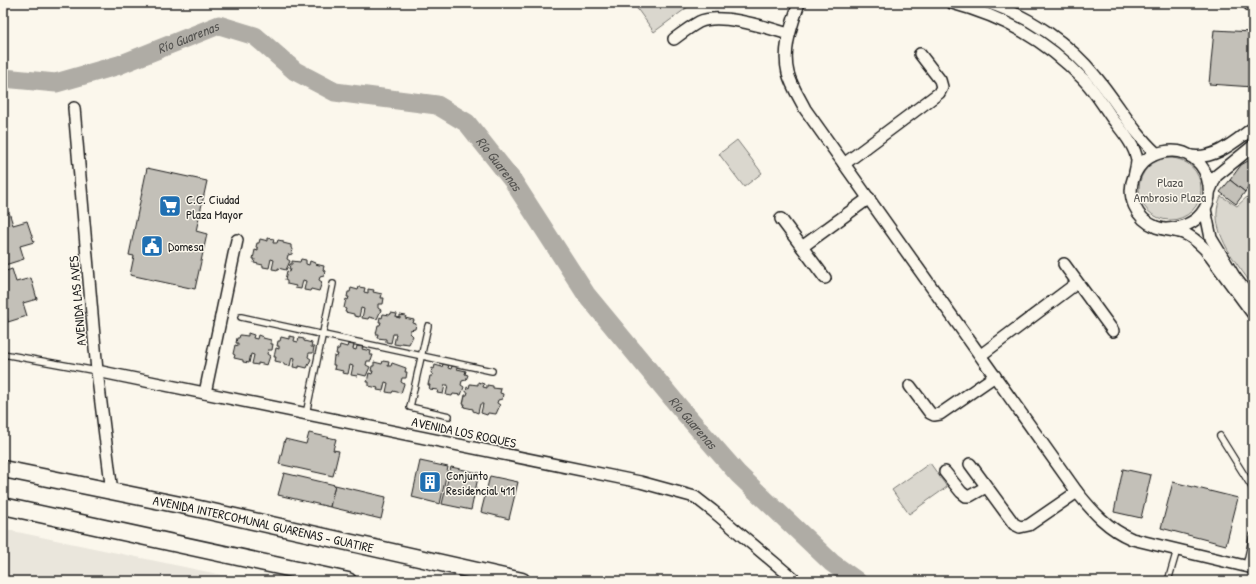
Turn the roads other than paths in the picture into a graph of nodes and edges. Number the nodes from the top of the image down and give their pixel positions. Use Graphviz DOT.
graph roads {
  1 [pos="799,3"];
  2 [pos="952,3"];
  3 [pos="989,3"];
  4 [pos="1248,3"];
  5 [pos="1253,8"];
  6 [pos="789,34"];
  7 [pos="674,39"];
  8 [pos="920,54"];
  9 [pos="74,108"];
  10 [pos="1253,128"];
  11 [pos="1253,146"];
  12 [pos="1156,153"];
  13 [pos="1190,156"];
  14 [pos="844,164"];
  15 [pos="1135,172"];
  16 [pos="1210,191"];
  17 [pos="868,198"];
  18 [pos="1205,209"];
  19 [pos="781,219"];
  20 [pos="1167,229"];
  21 [pos="237,240"];
  22 [pos="802,247"];
  23 [pos="1064,264"];
  24 [pos="825,278"];
  25 [pos="1077,283"];
  26 [pos="333,284"];
  27 [pos="1253,301"];
  28 [pos="1253,314"];
  29 [pos="242,317"];
  30 [pos="428,326"];
  31 [pos="1113,331"];
  32 [pos="322,334"];
  33 [pos="3,354"];
  34 [pos="980,355"];
  35 [pos="421,356"];
  36 [pos="97,371"];
  37 [pos="492,371"];
  38 [pos="995,376"];
  39 [pos="910,386"];
  40 [pos="205,393"];
  41 [pos="306,414"];
  42 [pos="449,416"];
  43 [pos="1220,436"];
  44 [pos="970,464"];
  45 [pos="3,469"];
  46 [pos="945,472"];
  47 [pos="986,487"];
  48 [pos="1253,489"];
  49 [pos="112,492"];
  50 [pos="1077,492"];
  51 [pos="3,506"];
  52 [pos="1253,535"];
  53 [pos="1176,550"];
  54 [pos="1249,567"];
  55 [pos="348,581"];
  56 [pos="522,581"];
  57 [pos="796,581"];
  58 [pos="1168,581"];
  1 -- 6 [label="street"];
  2 -- 15 [label="street"];
  3 -- 12 [label="street"];
  4 -- 5 [label="street"];
  6 -- 7 [label="street"];
  6 -- 14 [label="street"];
  8 -- 14 [label="street"];
  9 -- 36 [label="street, AVENIDA LAS AVES"];
  10 -- 13 [label="street"];
  11 -- 16 [label="street"];
  12 -- 13 [label="street"];
  12 -- 15 [label="street"];
  13 -- 16 [label="street"];
  14 -- 17 [label="street"];
  15 -- 20 [label="street"];
  16 -- 18 [label="street"];
  17 -- 22 [label="street"];
  17 -- 34 [label="street"];
  18 -- 20 [label="street"];
  18 -- 27 [label="street"];
  19 -- 22 [label="street"];
  20 -- 28 [label="street"];
  21 -- 40 [label="street"];
  22 -- 24 [label="street"];
  23 -- 25 [label="street"];
  25 -- 31 [label="street"];
  25 -- 34 [label="street"];
  26 -- 32 [label="lane"];
  29 -- 32 [label="lane"];
  30 -- 35 [label="lane"];
  32 -- 35 [label="lane"];
  32 -- 41 [label="lane"];
  33 -- 36 [label="lane"];
  34 -- 38 [label="street"];
  35 -- 37 [label="lane"];
  35 -- 42 [label="lane"];
  36 -- 40 [label="street, AVENIDA LOS ROQUES"];
  36 -- 49 [label="street, AVENIDA LAS AVES"];
  38 -- 39 [label="street"];
  38 -- 50 [label="street"];
  40 -- 41 [label="street, AVENIDA LOS ROQUES"];
  41 -- 57 [label="street, AVENIDA LOS ROQUES"];
  43 -- 48 [label="lane"];
  44 -- 47 [label="street"];
  45 -- 49 [label="main road, AVENIDA INTERCOMUNAL GUARENAS - GUATIRE"];
  46 -- 47 [label="street"];
  47 -- 50 [label="street"];
  49 -- 56 [label="main road, AVENIDA INTERCOMUNAL GUARENAS - GUATIRE"];
  50 -- 53 [label="street"];
  51 -- 55 [label="main road"];
  52 -- 54 [label="lane"];
  53 -- 54 [label="street"];
  53 -- 58 [label="lane"];
}
